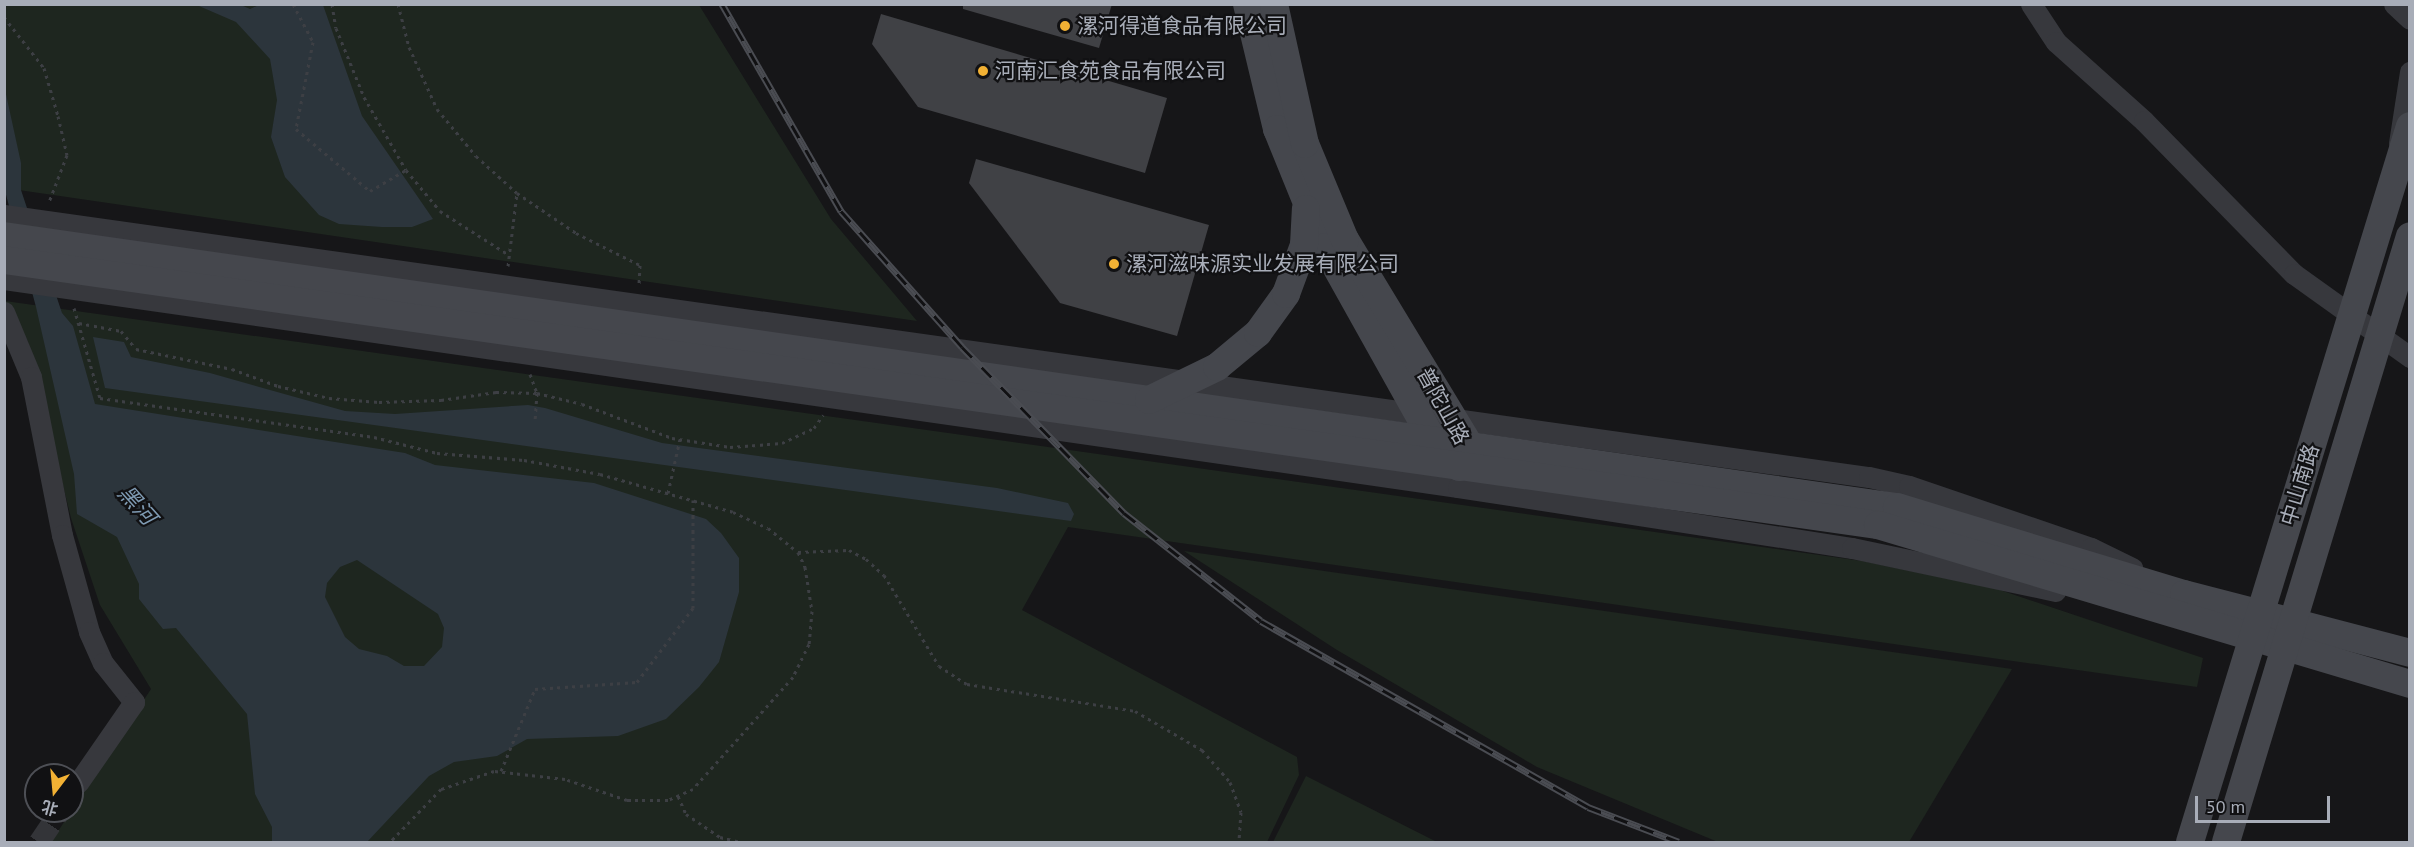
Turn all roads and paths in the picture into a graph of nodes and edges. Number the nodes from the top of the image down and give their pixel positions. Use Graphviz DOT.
graph roads {
  1 [pos="293,4"];
  2 [pos="332,4"];
  3 [pos="398,4"];
  4 [pos="1247,4"];
  5 [pos="1274,4"];
  6 [pos="2031,4"];
  7 [pos="2394,4"];
  8 [pos="4,17"];
  9 [pos="2409,19"];
  10 [pos="2409,72"];
  11 [pos="2409,126"];
  12 [pos="406,170"];
  13 [pos="2393,182"];
  14 [pos="1306,200"];
  15 [pos="4,215"];
  16 [pos="4,236"];
  17 [pos="2409,236"];
  18 [pos="50,253"];
  19 [pos="509,255"];
  20 [pos="6,273"];
  21 [pos="637,302"];
  22 [pos="4,312"];
  23 [pos="80,323"];
  24 [pos="522,353"];
  25 [pos="2409,357"];
  26 [pos="1189,384"];
  27 [pos="537,393"];
  28 [pos="835,399"];
  29 [pos="1147,401"];
  30 [pos="1419,414"];
  31 [pos="535,419"];
  32 [pos="1454,419"];
  33 [pos="1433,440"];
  34 [pos="680,442"];
  35 [pos="1463,466"];
  36 [pos="668,492"];
  37 [pos="693,500"];
  38 [pos="798,552"];
  39 [pos="2179,604"];
  40 [pos="2409,653"];
  41 [pos="2409,684"];
  42 [pos="501,771"];
  43 [pos="84,774"];
  44 [pos="678,796"];
  45 [pos="390,843"];
  46 [pos="740,843"];
  47 [pos="1239,843"];
  48 [pos="2190,843"];
  49 [pos="2226,843"];
  1 -- 12 [label="path"];
  2 -- 12 [label="path"];
  3 -- 21 [label="path"];
  4 -- 14 [label="main road, 普陀山路"];
  5 -- 32 [label="main road, 普陀山路"];
  6 -- 25 [label="street"];
  7 -- 9 [label="street"];
  8 -- 18 [label="path"];
  10 -- 13 [label="street, bridge"];
  11 -- 13 [label="main road, 中山南路, bridge"];
  12 -- 19 [label="path"];
  13 -- 48 [label="main road, 中山南路, bridge"];
  14 -- 26 [label="main road"];
  14 -- 30 [label="main road, 普陀山路"];
  15 -- 18 [label="street"];
  16 -- 18 [label="main road"];
  17 -- 49 [label="main road, 中山南路, bridge"];
  18 -- 20 [label="main road"];
  18 -- 21 [label="street"];
  18 -- 23 [label="path"];
  18 -- 24 [label="street"];
  18 -- 29 [label="main road"];
  18 -- 35 [label="main road"];
  21 -- 26 [label="street"];
  22 -- 43 [label="street"];
  23 -- 27 [label="path"];
  23 -- 36 [label="path"];
  24 -- 27 [label="path"];
  24 -- 28 [label="street"];
  26 -- 29 [label="main road"];
  26 -- 30 [label="street"];
  27 -- 31 [label="path"];
  27 -- 34 [label="path"];
  28 -- 34 [label="path"];
  28 -- 35 [label="street"];
  29 -- 33 [label="main road"];
  30 -- 32 [label="street"];
  30 -- 33 [label="main road, 普陀山路"];
  32 -- 35 [label="main road, 普陀山路"];
  32 -- 39 [label="street"];
  33 -- 35 [label="main road, 普陀山路"];
  34 -- 36 [label="path"];
  35 -- 39 [label="main road"];
  36 -- 37 [label="path"];
  37 -- 38 [label="path"];
  37 -- 42 [label="path"];
  38 -- 44 [label="path"];
  38 -- 47 [label="path"];
  39 -- 40 [label="main road"];
  39 -- 41 [label="main road"];
  42 -- 44 [label="path"];
  42 -- 45 [label="path"];
  44 -- 46 [label="path"];
}
